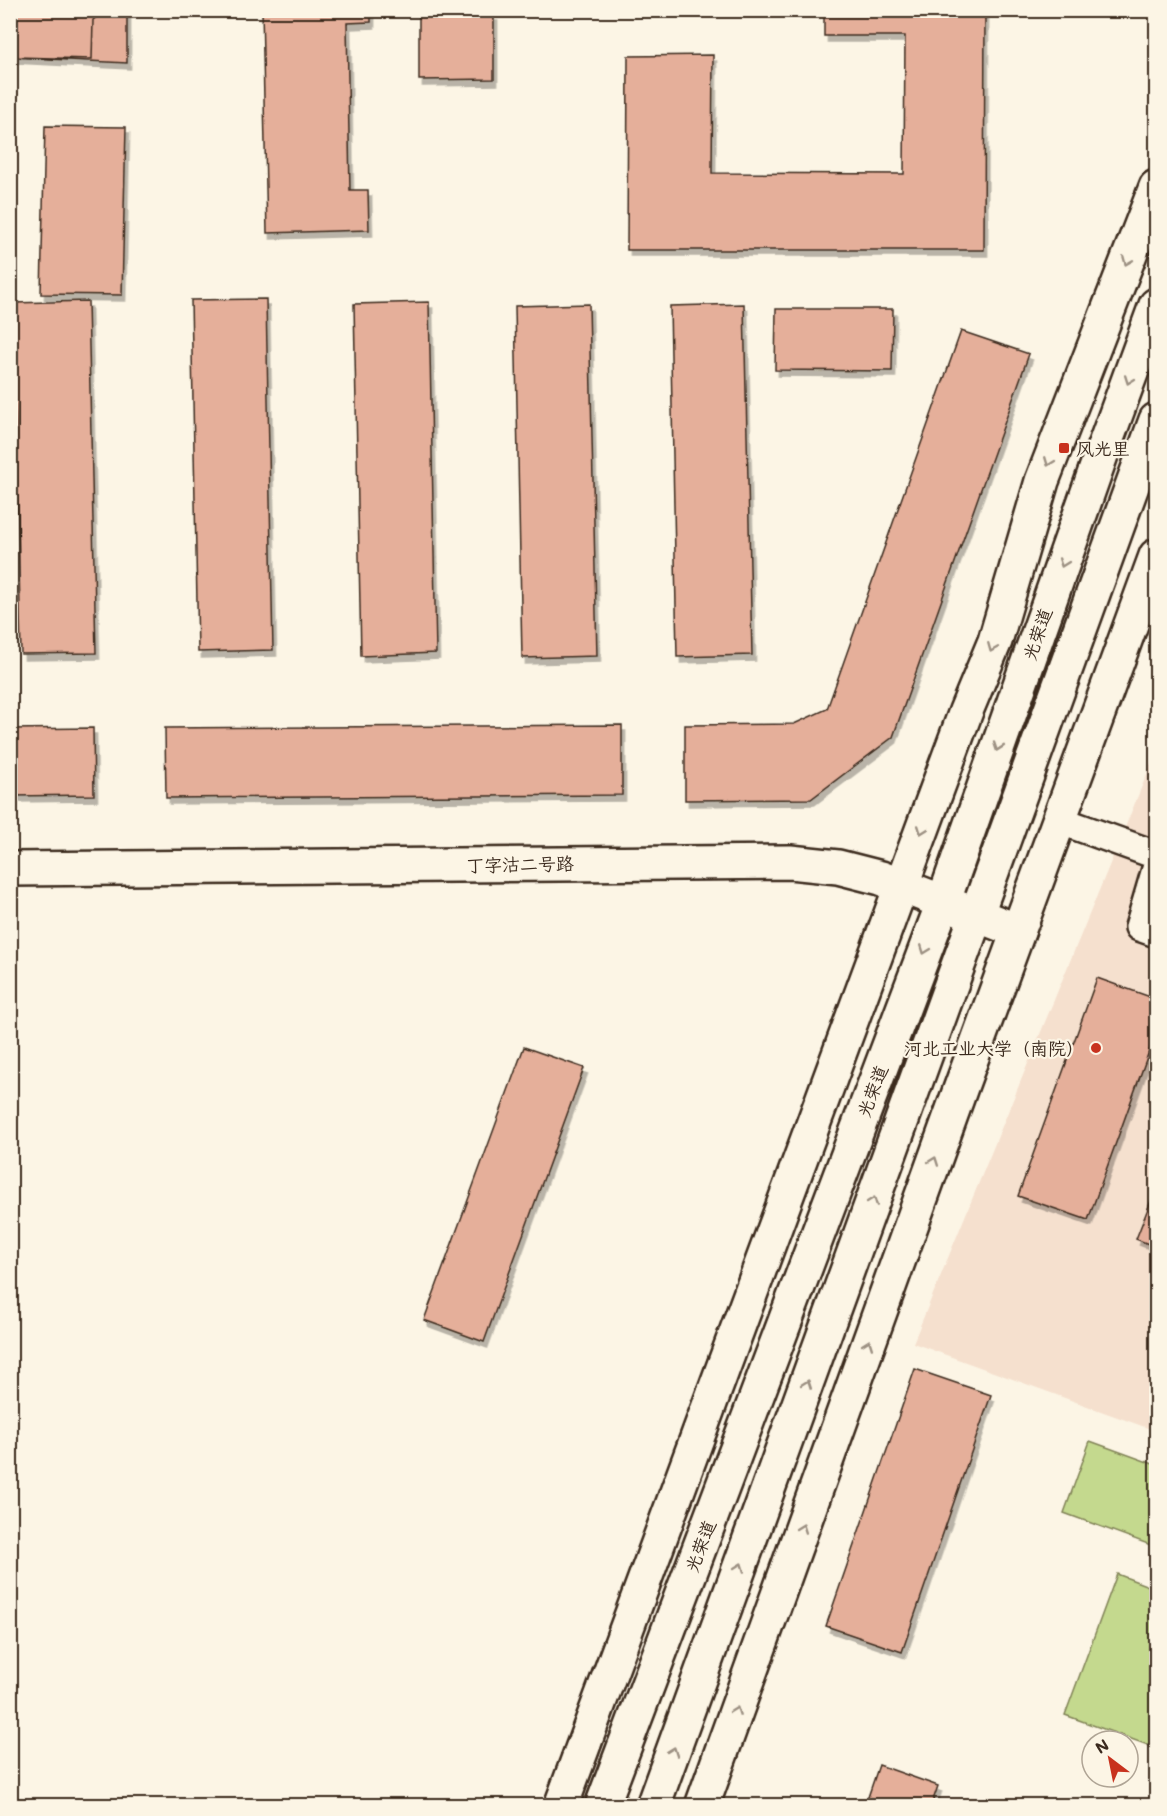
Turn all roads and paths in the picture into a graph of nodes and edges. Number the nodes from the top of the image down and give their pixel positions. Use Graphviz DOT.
graph roads {
  1 [pos="1156,187"];
  2 [pos="1156,305"];
  3 [pos="1156,420"];
  4 [pos="1156,556"];
  5 [pos="1059,820"];
  6 [pos="1156,855"];
  7 [pos="10,869"];
  8 [pos="1156,869"];
  9 [pos="901,886"];
  10 [pos="943,903"];
  11 [pos="978,915"];
  12 [pos="1018,931"];
  13 [pos="1156,933"];
  14 [pos="561,1806"];
  15 [pos="602,1806"];
  16 [pos="653,1806"];
  17 [pos="702,1806"];
  1 -- 9 [label="main road, one-way"];
  2 -- 10 [label="main road, 光荣道, one-way"];
  3 -- 11 [label="main road"];
  4 -- 5 [label="main road"];
  5 -- 6 [label="street"];
  5 -- 12 [label="main road"];
  7 -- 9 [label="main road, 丁字沽二号路"];
  8 -- 13 [label="street"];
  9 -- 10 [label="main road, 丁字沽二号路"];
  9 -- 14 [label="main road"];
  10 -- 11 [label="main road, 丁字沽二号路"];
  10 -- 15 [label="main road, 光荣道, one-way"];
  11 -- 12 [label="main road, 丁字沽二号路"];
  16 -- 11 [label="main road, one-way"];
  17 -- 12 [label="main road, one-way"];
}
